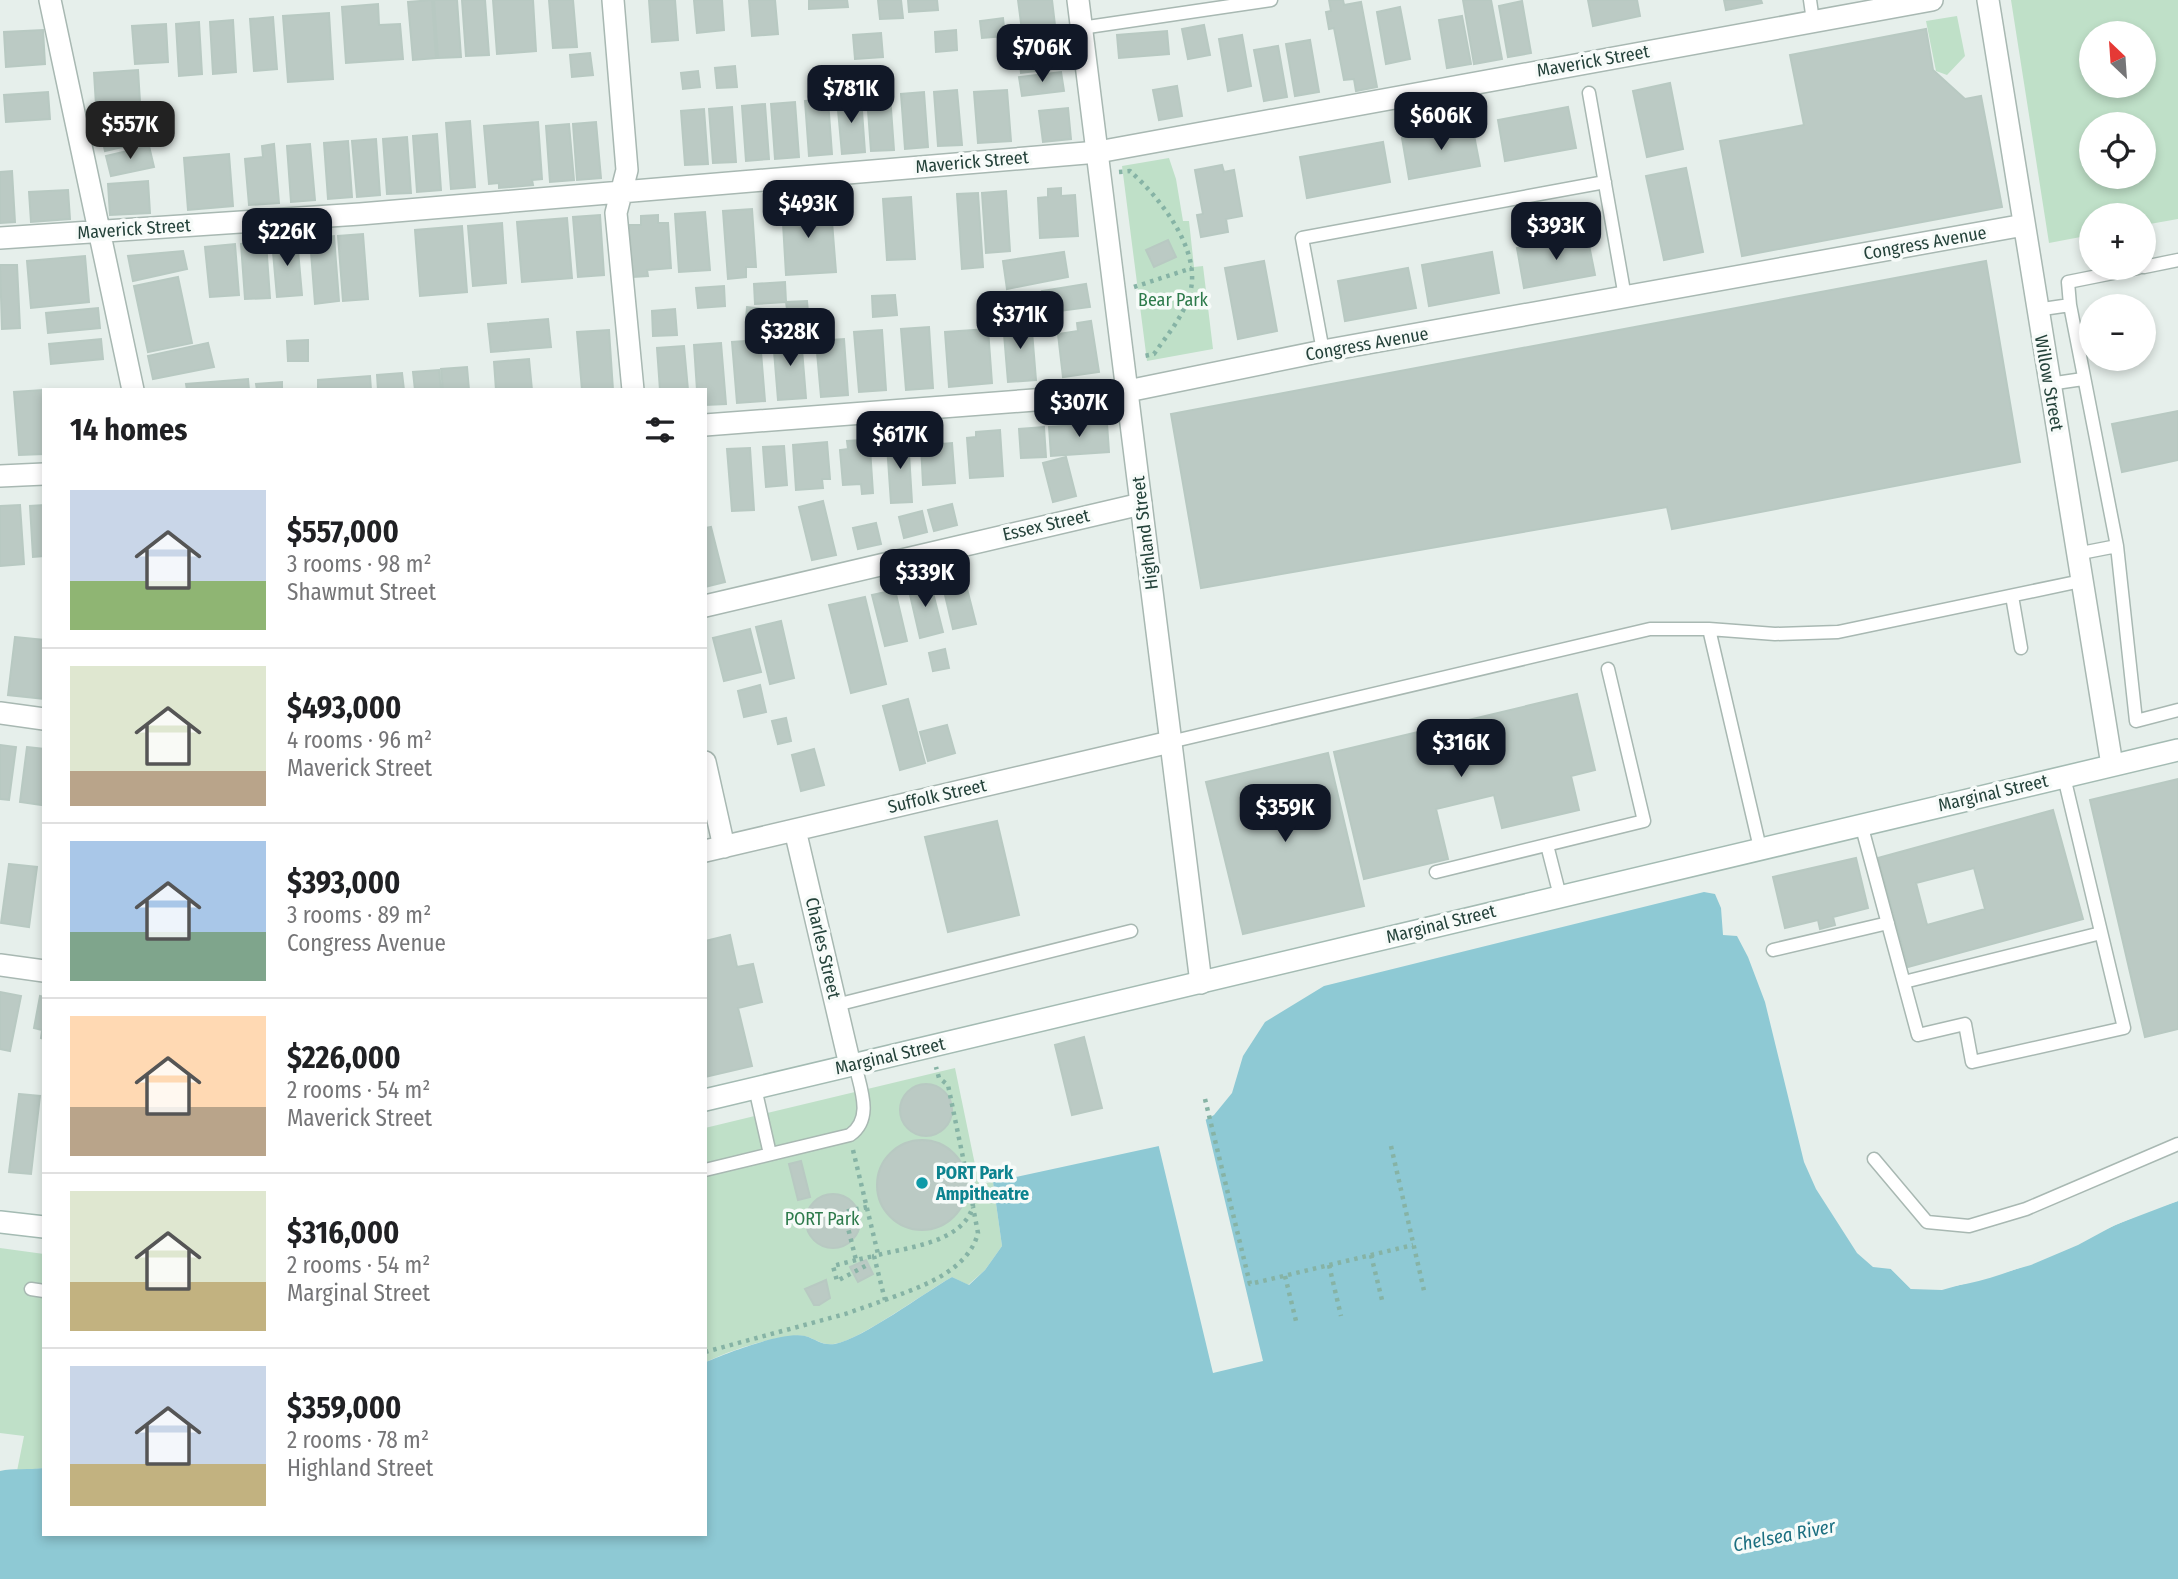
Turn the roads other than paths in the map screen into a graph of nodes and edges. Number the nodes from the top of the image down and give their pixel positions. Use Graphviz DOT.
graph roads {
  1 [pos="50,0"];
  2 [pos="613,0"];
  3 [pos="1079,0"];
  4 [pos="1271,0"];
  5 [pos="1932,0"];
  6 [pos="1988,0"];
  7 [pos="1811,11"];
  8 [pos="1082,28"];
  9 [pos="1589,93"];
  10 [pos="1098,152"];
  11 [pos="1605,182"];
  12 [pos="622,192"];
  13 [pos="2024,225"];
  14 [pos="100,231"];
  15 [pos="0,238"];
  16 [pos="2178,260"];
  17 [pos="2156,265"];
  18 [pos="2079,280"];
  19 [pos="1625,297"];
  20 [pos="2070,305"];
  21 [pos="2036,310"];
  22 [pos="1323,351"];
  23 [pos="2083,379"];
  24 [pos="2049,384"];
  25 [pos="133,388"];
  26 [pos="633,388"];
  27 [pos="1127,392"];
  28 [pos="707,425"];
  29 [pos="42,474"];
  30 [pos="0,477"];
  31 [pos="1141,504"];
  32 [pos="2117,546"];
  33 [pos="2076,554"];
  34 [pos="2081,581"];
  35 [pos="2011,596"];
  36 [pos="707,606"];
  37 [pos="1709,629"];
  38 [pos="2021,648"];
  39 [pos="1608,669"];
  40 [pos="2178,710"];
  41 [pos="0,713"];
  42 [pos="42,719"];
  43 [pos="1170,742"];
  44 [pos="2178,750"];
  45 [pos="2112,765"];
  46 [pos="2064,776"];
  47 [pos="707,779"];
  48 [pos="1861,824"];
  49 [pos="796,830"];
  50 [pos="1547,845"];
  51 [pos="1760,848"];
  52 [pos="715,849"];
  53 [pos="1436,872"];
  54 [pos="1560,896"];
  55 [pos="1888,923"];
  56 [pos="1131,931"];
  57 [pos="2101,933"];
  58 [pos="1773,950"];
  59 [pos="0,965"];
  60 [pos="42,971"];
  61 [pos="1201,982"];
  62 [pos="1903,982"];
  63 [pos="836,1005"];
  64 [pos="853,1065"];
  65 [pos="755,1088"];
  66 [pos="707,1100"];
  67 [pos="2178,1144"];
  68 [pos="770,1154"];
  69 [pos="1874,1159"];
  70 [pos="707,1170"];
  71 [pos="0,1222"];
  72 [pos="42,1227"];
  1 -- 14 [label="street"];
  2 -- 12 [label="street"];
  3 -- 8 [label="street, Highland Street"];
  4 -- 8 [label="lane"];
  5 -- 7 [label="street, Maverick Street"];
  6 -- 13 [label="street, Willow Street"];
  7 -- 10 [label="street, Maverick Street"];
  8 -- 10 [label="street, Highland Street"];
  9 -- 11 [label="lane"];
  10 -- 12 [label="street, Maverick Street"];
  10 -- 27 [label="street, Highland Street"];
  11 -- 19 [label="lane"];
  11 -- 22 [label="lane"];
  12 -- 14 [label="street, Maverick Street"];
  12 -- 26 [label="street"];
  13 -- 19 [label="street, Congress Avenue"];
  13 -- 21 [label="street, Willow Street"];
  14 -- 15 [label="street, Maverick Street"];
  14 -- 25 [label="street"];
  16 -- 17 [label="lane"];
  18 -- 20 [label="lane"];
  19 -- 22 [label="street, Congress Avenue"];
  20 -- 21 [label="lane"];
  20 -- 23 [label="lane"];
  21 -- 24 [label="street, Willow Street"];
  22 -- 27 [label="street, Congress Avenue"];
  23 -- 24 [label="lane"];
  23 -- 32 [label="lane"];
  24 -- 33 [label="street, Willow Street"];
  27 -- 28 [label="street, Congress Avenue"];
  27 -- 31 [label="street, Highland Street"];
  29 -- 30 [label="street"];
  31 -- 36 [label="street, Essex Street"];
  31 -- 43 [label="street, Highland Street"];
  32 -- 33 [label="lane"];
  32 -- 40 [label="lane"];
  33 -- 34 [label="street, Willow Street"];
  34 -- 35 [label="lane"];
  34 -- 45 [label="street, Willow Street"];
  35 -- 37 [label="lane"];
  35 -- 38 [label="lane"];
  37 -- 43 [label="lane"];
  37 -- 51 [label="lane"];
  39 -- 50 [label="lane"];
  41 -- 42 [label="street"];
  43 -- 49 [label="street, Suffolk Street"];
  43 -- 61 [label="street, Highland Street"];
  44 -- 45 [label="street, Marginal Street"];
  45 -- 46 [label="street, Marginal Street"];
  46 -- 48 [label="street, Marginal Street"];
  46 -- 57 [label="lane"];
  47 -- 52 [label="street"];
  48 -- 51 [label="street, Marginal Street"];
  48 -- 55 [label="lane"];
  49 -- 52 [label="street, Suffolk Street"];
  49 -- 63 [label="street, Charles Street"];
  50 -- 53 [label="lane"];
  50 -- 54 [label="lane"];
  51 -- 54 [label="street, Marginal Street"];
  54 -- 61 [label="street, Marginal Street"];
  55 -- 58 [label="lane"];
  55 -- 62 [label="lane"];
  56 -- 63 [label="lane"];
  57 -- 62 [label="lane"];
  57 -- 62 [label="lane"];
  59 -- 60 [label="street"];
  61 -- 64 [label="street, Marginal Street"];
  63 -- 64 [label="street, Charles Street"];
  64 -- 65 [label="street, Marginal Street"];
  64 -- 68 [label="lane"];
  65 -- 66 [label="street, Marginal Street"];
  65 -- 68 [label="lane"];
  67 -- 69 [label="lane"];
  68 -- 70 [label="lane"];
  71 -- 72 [label="street"];
}
